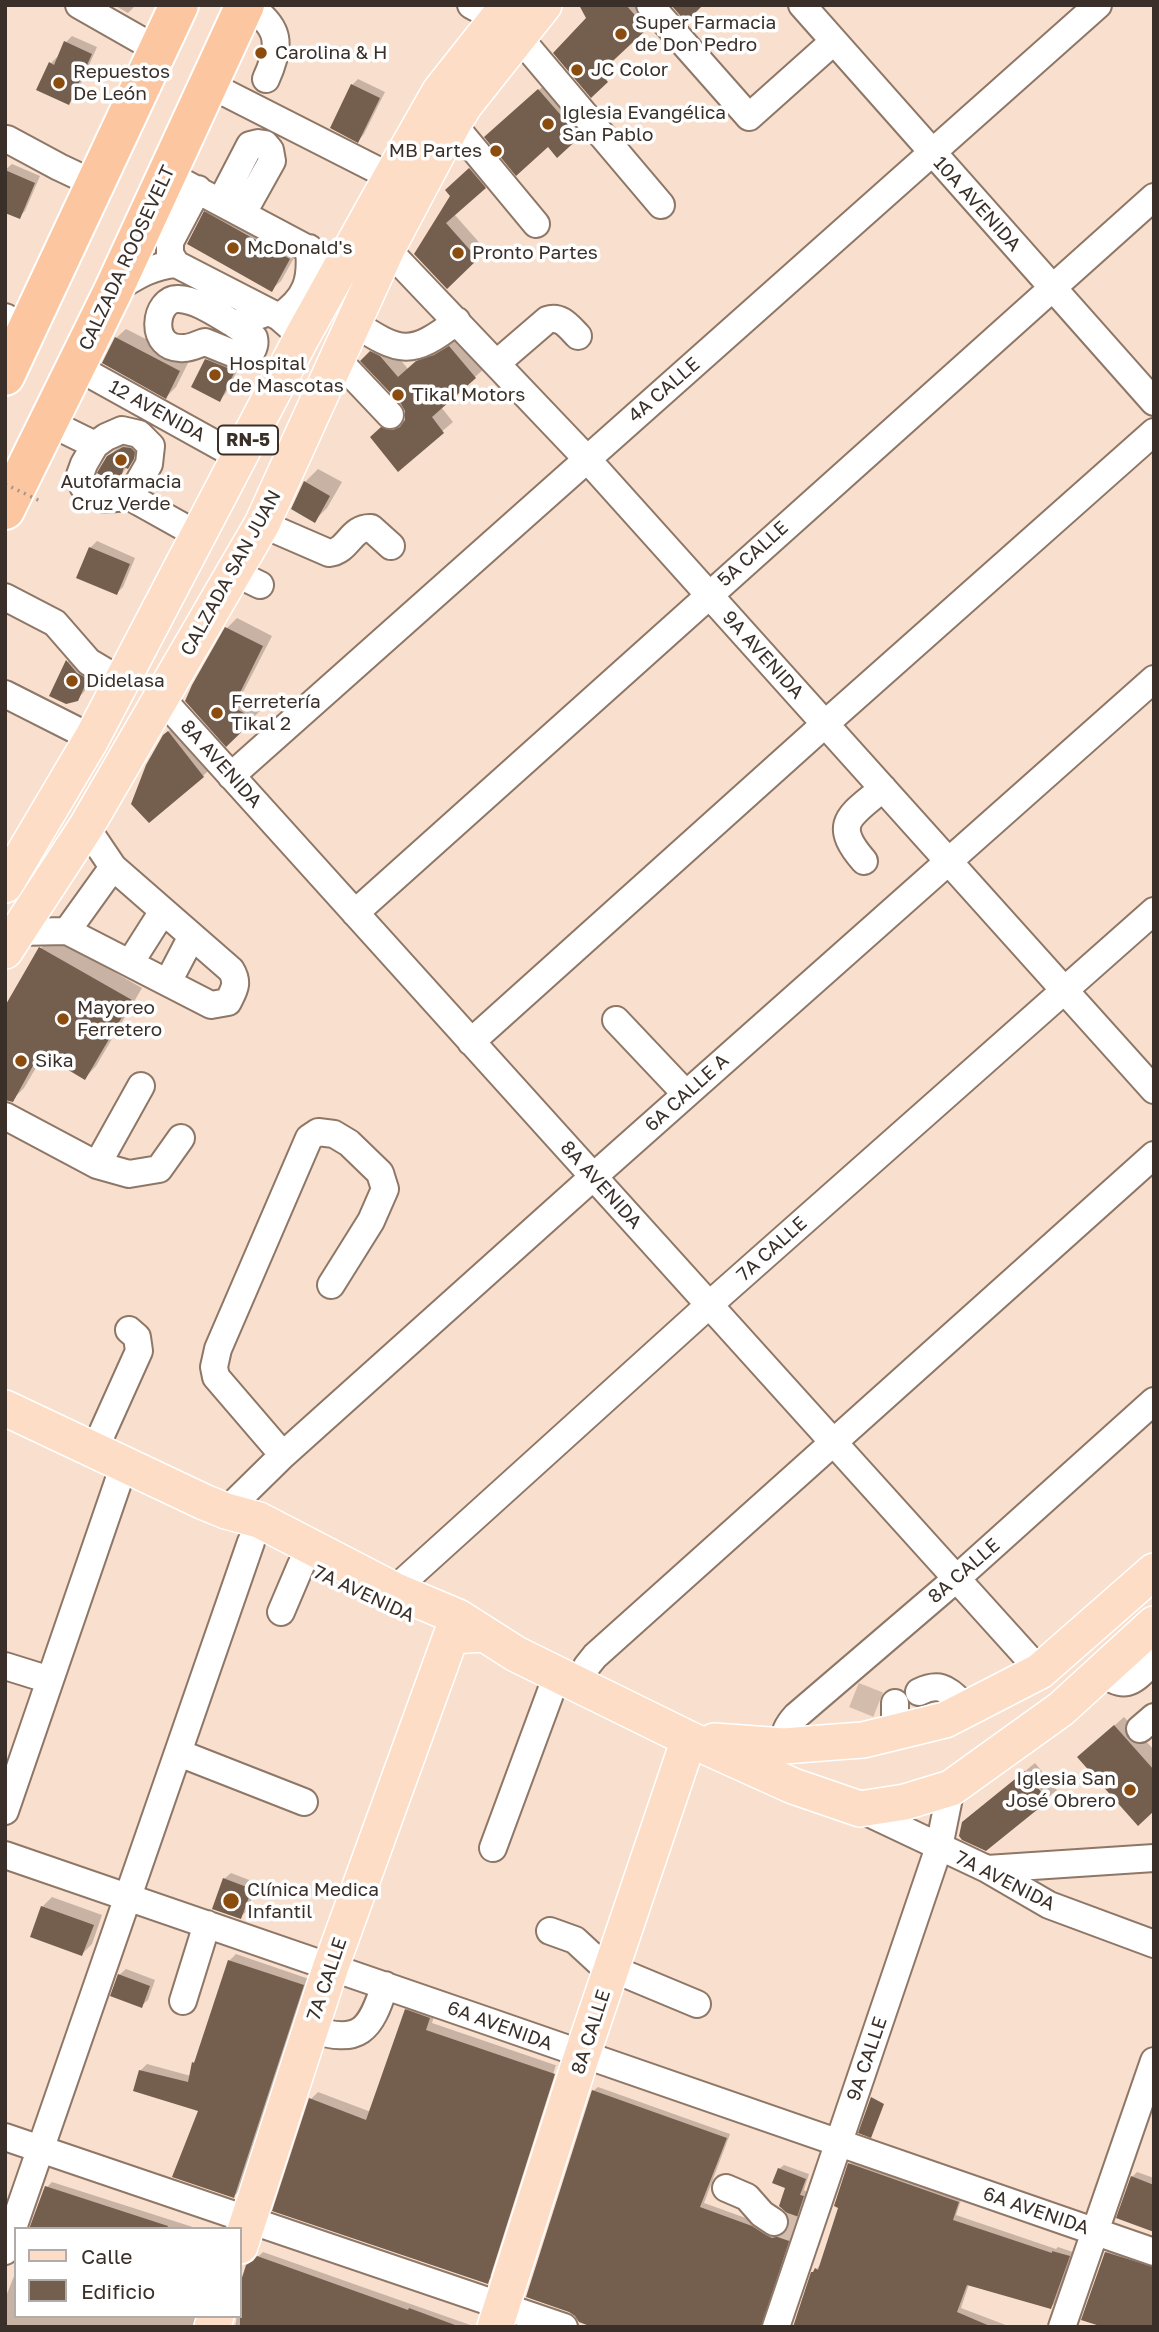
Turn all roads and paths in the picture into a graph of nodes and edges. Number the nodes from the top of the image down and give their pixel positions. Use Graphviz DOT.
graph roads {
  1 [pos="79,5"];
  2 [pos="179,5"];
  3 [pos="246,5"];
  4 [pos="544,5"];
  5 [pos="650,5"];
  6 [pos="1098,5"];
  7 [pos="814,10"];
  8 [pos="499,16"];
  9 [pos="833,42"];
  10 [pos="158,50"];
  11 [pos="266,79"];
  12 [pos="208,83"];
  13 [pos="453,124"];
  14 [pos="7,139"];
  15 [pos="932,153"];
  16 [pos="248,177"];
  17 [pos="391,177"];
  18 [pos="95,184"];
  19 [pos="207,194"];
  20 [pos="1154,197"];
  21 [pos="661,205"];
  22 [pos="536,223"];
  23 [pos="309,248"];
  24 [pos="362,251"];
  25 [pos="186,269"];
  26 [pos="1052,288"];
  27 [pos="113,291"];
  28 [pos="203,306"];
  29 [pos="457,321"];
  30 [pos="284,322"];
  31 [pos="16,323"];
  32 [pos="354,323"];
  33 [pos="234,324"];
  34 [pos="578,336"];
  35 [pos="337,359"];
  36 [pos="497,363"];
  37 [pos="75,366"];
  38 [pos="5,376"];
  39 [pos="1154,402"];
  40 [pos="390,415"];
  41 [pos="48,422"];
  42 [pos="1154,432"];
  43 [pos="95,445"];
  44 [pos="239,457"];
  45 [pos="586,458"];
  46 [pos="5,484"];
  47 [pos="130,497"];
  48 [pos="23,505"];
  49 [pos="262,524"];
  50 [pos="198,536"];
  51 [pos="391,546"];
  52 [pos="708,594"];
  53 [pos="5,597"];
  54 [pos="1154,679"];
  55 [pos="123,682"];
  56 [pos="5,694"];
  57 [pos="162,699"];
  58 [pos="825,724"];
  59 [pos="92,738"];
  60 [pos="231,776"];
  61 [pos="883,788"];
  62 [pos="86,827"];
  63 [pos="863,860"];
  64 [pos="947,860"];
  65 [pos="113,867"];
  66 [pos="10,869"];
  67 [pos="163,911"];
  68 [pos="1154,911"];
  69 [pos="355,913"];
  70 [pos="67,931"];
  71 [pos="192,936"];
  72 [pos="12,942"];
  73 [pos="130,963"];
  74 [pos="168,982"];
  75 [pos="1064,990"];
  76 [pos="616,1020"];
  77 [pos="471,1042"];
  78 [pos="141,1086"];
  79 [pos="1154,1090"];
  80 [pos="686,1094"];
  81 [pos="5,1116"];
  82 [pos="181,1138"];
  83 [pos="1154,1155"];
  84 [pos="97,1166"];
  85 [pos="593,1177"];
  86 [pos="331,1285"];
  87 [pos="709,1305"];
  88 [pos="129,1330"];
  89 [pos="1154,1401"];
  90 [pos="5,1408"];
  91 [pos="833,1442"];
  92 [pos="283,1455"];
  93 [pos="109,1458"];
  94 [pos="226,1511"];
  95 [pos="251,1542"];
  96 [pos="301,1565"];
  97 [pos="1154,1572"];
  98 [pos="956,1579"];
  99 [pos="394,1590"];
  100 [pos="281,1612"];
  101 [pos="1154,1623"];
  102 [pos="468,1635"];
  103 [pos="1154,1661"];
  104 [pos="5,1666"];
  105 [pos="1040,1671"];
  106 [pos="1101,1671"];
  107 [pos="50,1680"];
  108 [pos="567,1680"];
  109 [pos="899,1706"];
  110 [pos="968,1708"];
  111 [pos="689,1739"];
  112 [pos="784,1746"];
  113 [pos="179,1753"];
  114 [pos="793,1786"];
  115 [pos="951,1788"];
  116 [pos="304,1802"];
  117 [pos="860,1809"];
  118 [pos="5,1811"];
  119 [pos="939,1847"];
  120 [pos="493,1848"];
  121 [pos="5,1855"];
  122 [pos="1150,1855"];
  123 [pos="986,1869"];
  124 [pos="129,1897"];
  125 [pos="207,1924"];
  126 [pos="550,1931"];
  127 [pos="1154,1944"];
  128 [pos="331,1966"];
  129 [pos="612,1969"];
  130 [pos="385,1985"];
  131 [pos="183,2001"];
  132 [pos="697,2004"];
  133 [pos="310,2029"];
  134 [pos="582,2055"];
  135 [pos="1154,2060"];
  136 [pos="5,2137"];
  137 [pos="839,2144"];
  138 [pos="41,2150"];
  139 [pos="726,2188"];
  140 [pos="232,2227"];
  141 [pos="793,2229"];
  142 [pos="244,2232"];
  143 [pos="1096,2232"];
  144 [pos="5,2251"];
  145 [pos="1154,2252"];
  146 [pos="499,2316"];
  147 [pos="1067,2326"];
  148 [pos="564,2327"];
  149 [pos="776,2327"];
  1 -- 10 [label="street"];
  2 -- 10 [label="highway"];
  3 -- 11 [label="street"];
  3 -- 12 [label="highway, CALZADA ROOSEVELT"];
  4 -- 8 [label="main road, CALZADA SAN JUAN / RN-5"];
  5 -- 9 [label="street"];
  6 -- 15 [label="street, 4A CALLE"];
  7 -- 9 [label="street, 10A AVENIDA"];
  8 -- 13 [label="main road, CALZADA SAN JUAN / RN-5"];
  8 -- 17 [label="main road, CALZADA SAN JUAN / RN-5"];
  8 -- 21 [label="street"];
  9 -- 15 [label="street, 10A AVENIDA"];
  10 -- 18 [label="highway"];
  12 -- 17 [label="street"];
  12 -- 19 [label="highway, CALZADA ROOSEVELT"];
  13 -- 22 [label="street"];
  13 -- 24 [label="main road, CALZADA SAN JUAN / RN-5"];
  14 -- 18 [label="street"];
  15 -- 26 [label="street, 10A AVENIDA"];
  15 -- 45 [label="street, 4A CALLE"];
  16 -- 19 [label="street"];
  17 -- 24 [label="main road, CALZADA SAN JUAN / RN-5"];
  18 -- 31 [label="highway"];
  19 -- 23 [label="street, 9A AVENIDA"];
  19 -- 25 [label="street"];
  19 -- 27 [label="highway, CALZADA ROOSEVELT"];
  20 -- 26 [label="street, 5A CALLE"];
  23 -- 24 [label="street, 9A AVENIDA"];
  23 -- 30 [label="street"];
  24 -- 29 [label="street, 9A AVENIDA"];
  24 -- 30 [label="main road, CALZADA SAN JUAN / RN-5"];
  24 -- 32 [label="main road, CALZADA SAN JUAN / RN-5"];
  25 -- 27 [label="street"];
  25 -- 28 [label="street"];
  25 -- 30 [label="street"];
  26 -- 39 [label="street, 10A AVENIDA"];
  26 -- 52 [label="street, 5A CALLE"];
  27 -- 37 [label="highway, CALZADA ROOSEVELT"];
  28 -- 33 [label="street"];
  28 -- 33 [label="street"];
  29 -- 32 [label="street"];
  29 -- 36 [label="street, 9A AVENIDA"];
  30 -- 33 [label="street"];
  30 -- 44 [label="main road, CALZADA SAN JUAN / RN-5"];
  31 -- 38 [label="highway"];
  32 -- 35 [label="main road, CALZADA SAN JUAN / RN-5"];
  34 -- 36 [label="street"];
  35 -- 40 [label="street"];
  35 -- 49 [label="main road, CALZADA SAN JUAN / RN-5"];
  36 -- 45 [label="street, 9A AVENIDA"];
  37 -- 41 [label="highway, CALZADA ROOSEVELT"];
  37 -- 44 [label="street, 12 AVENIDA"];
  41 -- 43 [label="street"];
  41 -- 48 [label="highway, CALZADA ROOSEVELT"];
  42 -- 58 [label="street"];
  43 -- 47 [label="street"];
  43 -- 47 [label="street"];
  44 -- 50 [label="main road, CALZADA SAN JUAN / RN-5"];
  45 -- 52 [label="street, 9A AVENIDA"];
  45 -- 60 [label="street, 4A CALLE"];
  46 -- 48 [label="path, bridge"];
  47 -- 50 [label="street"];
  49 -- 51 [label="street"];
  49 -- 57 [label="main road, CALZADA SAN JUAN / RN-5"];
  50 -- 55 [label="main road, CALZADA SAN JUAN / RN-5"];
  52 -- 58 [label="street, 9A AVENIDA"];
  52 -- 69 [label="street, 5A CALLE"];
  53 -- 55 [label="street"];
  54 -- 64 [label="street, 6A CALLE A"];
  55 -- 59 [label="main road, CALZADA SAN JUAN / RN-5"];
  56 -- 59 [label="street"];
  57 -- 60 [label="street, 8A AVENIDA"];
  57 -- 62 [label="main road, CALZADA SAN JUAN / RN-5"];
  58 -- 61 [label="street, 9A AVENIDA"];
  58 -- 77 [label="street"];
  59 -- 66 [label="main road, CALZADA SAN JUAN / RN-5"];
  60 -- 69 [label="street, 8A AVENIDA"];
  61 -- 63 [label="street"];
  61 -- 64 [label="street, 9A AVENIDA"];
  62 -- 65 [label="street"];
  62 -- 72 [label="main road, CALZADA SAN JUAN / RN-5"];
  64 -- 75 [label="street, 9A AVENIDA"];
  64 -- 80 [label="street, 6A CALLE A"];
  65 -- 67 [label="street"];
  65 -- 70 [label="street"];
  67 -- 71 [label="street"];
  67 -- 73 [label="street"];
  68 -- 75 [label="street, 7A CALLE"];
  69 -- 77 [label="street, 8A AVENIDA"];
  70 -- 72 [label="street"];
  70 -- 73 [label="street"];
  71 -- 74 [label="street"];
  71 -- 74 [label="street"];
  73 -- 74 [label="street"];
  75 -- 79 [label="street, 9A AVENIDA"];
  75 -- 87 [label="street, 7A CALLE"];
  76 -- 80 [label="street"];
  77 -- 85 [label="street, 8A AVENIDA"];
  78 -- 84 [label="street"];
  80 -- 85 [label="street, 6A CALLE A"];
  81 -- 84 [label="street"];
  82 -- 84 [label="street"];
  83 -- 91 [label="street"];
  85 -- 87 [label="street, 8A AVENIDA"];
  85 -- 92 [label="street, 6A CALLE A"];
  86 -- 92 [label="street"];
  87 -- 91 [label="street, 8A AVENIDA"];
  87 -- 99 [label="street, 7A CALLE"];
  88 -- 93 [label="street"];
  89 -- 98 [label="street, 8A CALLE"];
  90 -- 93 [label="main road, 7A AVENIDA"];
  91 -- 98 [label="street, 8A AVENIDA"];
  91 -- 108 [label="street"];
  92 -- 94 [label="street, 6A CALLE A"];
  93 -- 94 [label="main road, 7A AVENIDA"];
  93 -- 107 [label="street"];
  94 -- 95 [label="main road, 7A AVENIDA"];
  94 -- 99 [label="main road, 7A AVENIDA"];
  95 -- 96 [label="main road, 7A AVENIDA"];
  95 -- 113 [label="street"];
  96 -- 100 [label="street"];
  96 -- 102 [label="main road, 7A AVENIDA"];
  97 -- 105 [label="main road"];
  98 -- 105 [label="street, 8A AVENIDA"];
  98 -- 112 [label="street, 8A CALLE"];
  99 -- 102 [label="main road, 7A AVENIDA"];
  101 -- 106 [label="main road"];
  102 -- 108 [label="main road, 7A AVENIDA"];
  102 -- 128 [label="main road, 7A CALLE"];
  103 -- 106 [label="street"];
  104 -- 107 [label="street"];
  105 -- 110 [label="main road"];
  106 -- 115 [label="main road"];
  107 -- 118 [label="street"];
  108 -- 111 [label="main road, 7A AVENIDA"];
  108 -- 120 [label="street"];
  109 -- 110 [label="main road"];
  109 -- 110 [label="street"];
  109 -- 112 [label="main road"];
  111 -- 112 [label="main road"];
  111 -- 114 [label="main road, 7A AVENIDA"];
  111 -- 129 [label="main road, 8A CALLE"];
  112 -- 114 [label="main road"];
  113 -- 116 [label="street"];
  113 -- 124 [label="street"];
  114 -- 117 [label="main road"];
  115 -- 117 [label="main road"];
  115 -- 119 [label="street, 9A CALLE"];
  117 -- 119 [label="street, 7A AVENIDA"];
  119 -- 123 [label="street, 7A AVENIDA"];
  119 -- 137 [label="street, 9A CALLE"];
  121 -- 124 [label="street, 6A AVENIDA"];
  122 -- 123 [label="street"];
  123 -- 127 [label="street, 7A AVENIDA"];
  124 -- 125 [label="street, 6A AVENIDA"];
  124 -- 138 [label="street"];
  125 -- 128 [label="street, 6A AVENIDA"];
  125 -- 131 [label="street"];
  126 -- 129 [label="street"];
  128 -- 130 [label="street, 6A AVENIDA"];
  128 -- 133 [label="main road, 7A CALLE"];
  129 -- 132 [label="street"];
  129 -- 134 [label="main road, 8A CALLE"];
  130 -- 133 [label="street"];
  130 -- 134 [label="street, 6A AVENIDA"];
  133 -- 142 [label="main road, 7A CALLE"];
  134 -- 137 [label="street, 6A AVENIDA"];
  134 -- 146 [label="main road, 8A CALLE"];
  135 -- 143 [label="street"];
  136 -- 138 [label="street"];
  137 -- 141 [label="street, 9A CALLE"];
  137 -- 143 [label="street, 6A AVENIDA"];
  138 -- 140 [label="street"];
  138 -- 144 [label="street"];
  139 -- 141 [label="street"];
  141 -- 149 [label="street, 9A CALLE"];
  142 -- 146 [label="street"];
  143 -- 145 [label="street, 6A AVENIDA"];
  143 -- 147 [label="street"];
  146 -- 148 [label="street"];
}
